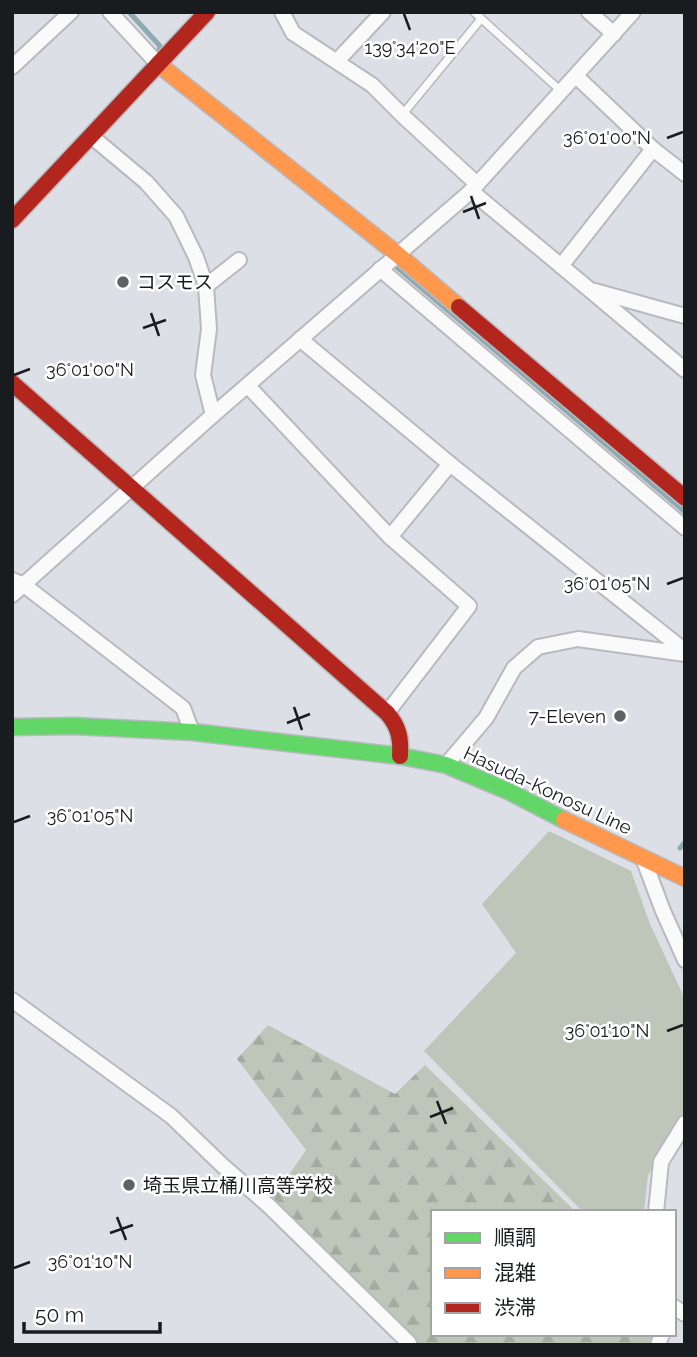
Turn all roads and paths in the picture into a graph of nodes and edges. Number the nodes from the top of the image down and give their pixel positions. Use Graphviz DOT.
graph roads {
  1 [pos="71,12"];
  2 [pos="110,12"];
  3 [pos="282,12"];
  4 [pos="383,12"];
  5 [pos="474,12"];
  6 [pos="589,12"];
  7 [pos="633,12"];
  8 [pos="204,13"];
  9 [pos="481,19"];
  10 [pos="614,34"];
  11 [pos="337,61"];
  12 [pos="158,64"];
  13 [pos="12,67"];
  14 [pos="576,76"];
  15 [pos="562,91"];
  16 [pos="402,115"];
  17 [pos="91,136"];
  18 [pos="653,149"];
  19 [pos="685,174"];
  20 [pos="474,188"];
  21 [pos="12,220"];
  22 [pos="397,254"];
  23 [pos="239,260"];
  24 [pos="561,267"];
  25 [pos="380,269"];
  26 [pos="206,286"];
  27 [pos="590,290"];
  28 [pos="685,316"];
  29 [pos="300,339"];
  30 [pos="685,370"];
  31 [pos="12,383"];
  32 [pos="248,386"];
  33 [pos="214,415"];
  34 [pos="450,464"];
  35 [pos="132,487"];
  36 [pos="685,498"];
  37 [pos="685,528"];
  38 [pos="390,537"];
  39 [pos="16,587"];
  40 [pos="685,652"];
  41 [pos="387,713"];
  42 [pos="12,727"];
  43 [pos="192,733"];
  44 [pos="400,756"];
  45 [pos="446,765"];
  46 [pos="643,858"];
  47 [pos="685,878"];
  48 [pos="685,960"];
  49 [pos="12,1000"];
  50 [pos="685,1124"];
  51 [pos="656,1210"];
  52 [pos="407,1345"];
  1 -- 13 [label="street"];
  2 -- 12 [label="street"];
  3 -- 11 [label="street"];
  4 -- 11 [label="street"];
  5 -- 9 [label="lane"];
  6 -- 10 [label="street"];
  7 -- 10 [label="street"];
  8 -- 12 [label="street"];
  9 -- 15 [label="lane"];
  9 -- 16 [label="lane"];
  10 -- 14 [label="street"];
  11 -- 16 [label="street"];
  12 -- 17 [label="street"];
  12 -- 22 [label="street"];
  14 -- 15 [label="street"];
  14 -- 18 [label="street"];
  15 -- 20 [label="street"];
  16 -- 20 [label="street"];
  17 -- 21 [label="street"];
  17 -- 26 [label="street"];
  18 -- 19 [label="street"];
  18 -- 24 [label="street"];
  20 -- 22 [label="street"];
  20 -- 24 [label="street"];
  22 -- 25 [label="street"];
  22 -- 36 [label="street"];
  23 -- 26 [label="street"];
  24 -- 27 [label="street"];
  25 -- 29 [label="street"];
  25 -- 37 [label="street"];
  26 -- 33 [label="street"];
  27 -- 28 [label="street"];
  27 -- 30 [label="street"];
  29 -- 32 [label="street"];
  29 -- 34 [label="street"];
  31 -- 35 [label="street"];
  32 -- 33 [label="street"];
  32 -- 38 [label="street"];
  33 -- 35 [label="street"];
  34 -- 38 [label="street"];
  34 -- 40 [label="street"];
  35 -- 39 [label="street"];
  35 -- 41 [label="street"];
  38 -- 41 [label="street"];
  39 -- 43 [label="street"];
  40 -- 45 [label="street"];
  41 -- 44 [label="street"];
  42 -- 43 [label="street, Hasuda-Konosu Line"];
  43 -- 44 [label="street, Hasuda-Konosu Line"];
  44 -- 45 [label="street, Hasuda-Konosu Line"];
  45 -- 46 [label="street, Hasuda-Konosu Line"];
  46 -- 47 [label="street, Hasuda-Konosu Line"];
  46 -- 48 [label="street"];
  49 -- 52 [label="street"];
  50 -- 51 [label="street"];
}
